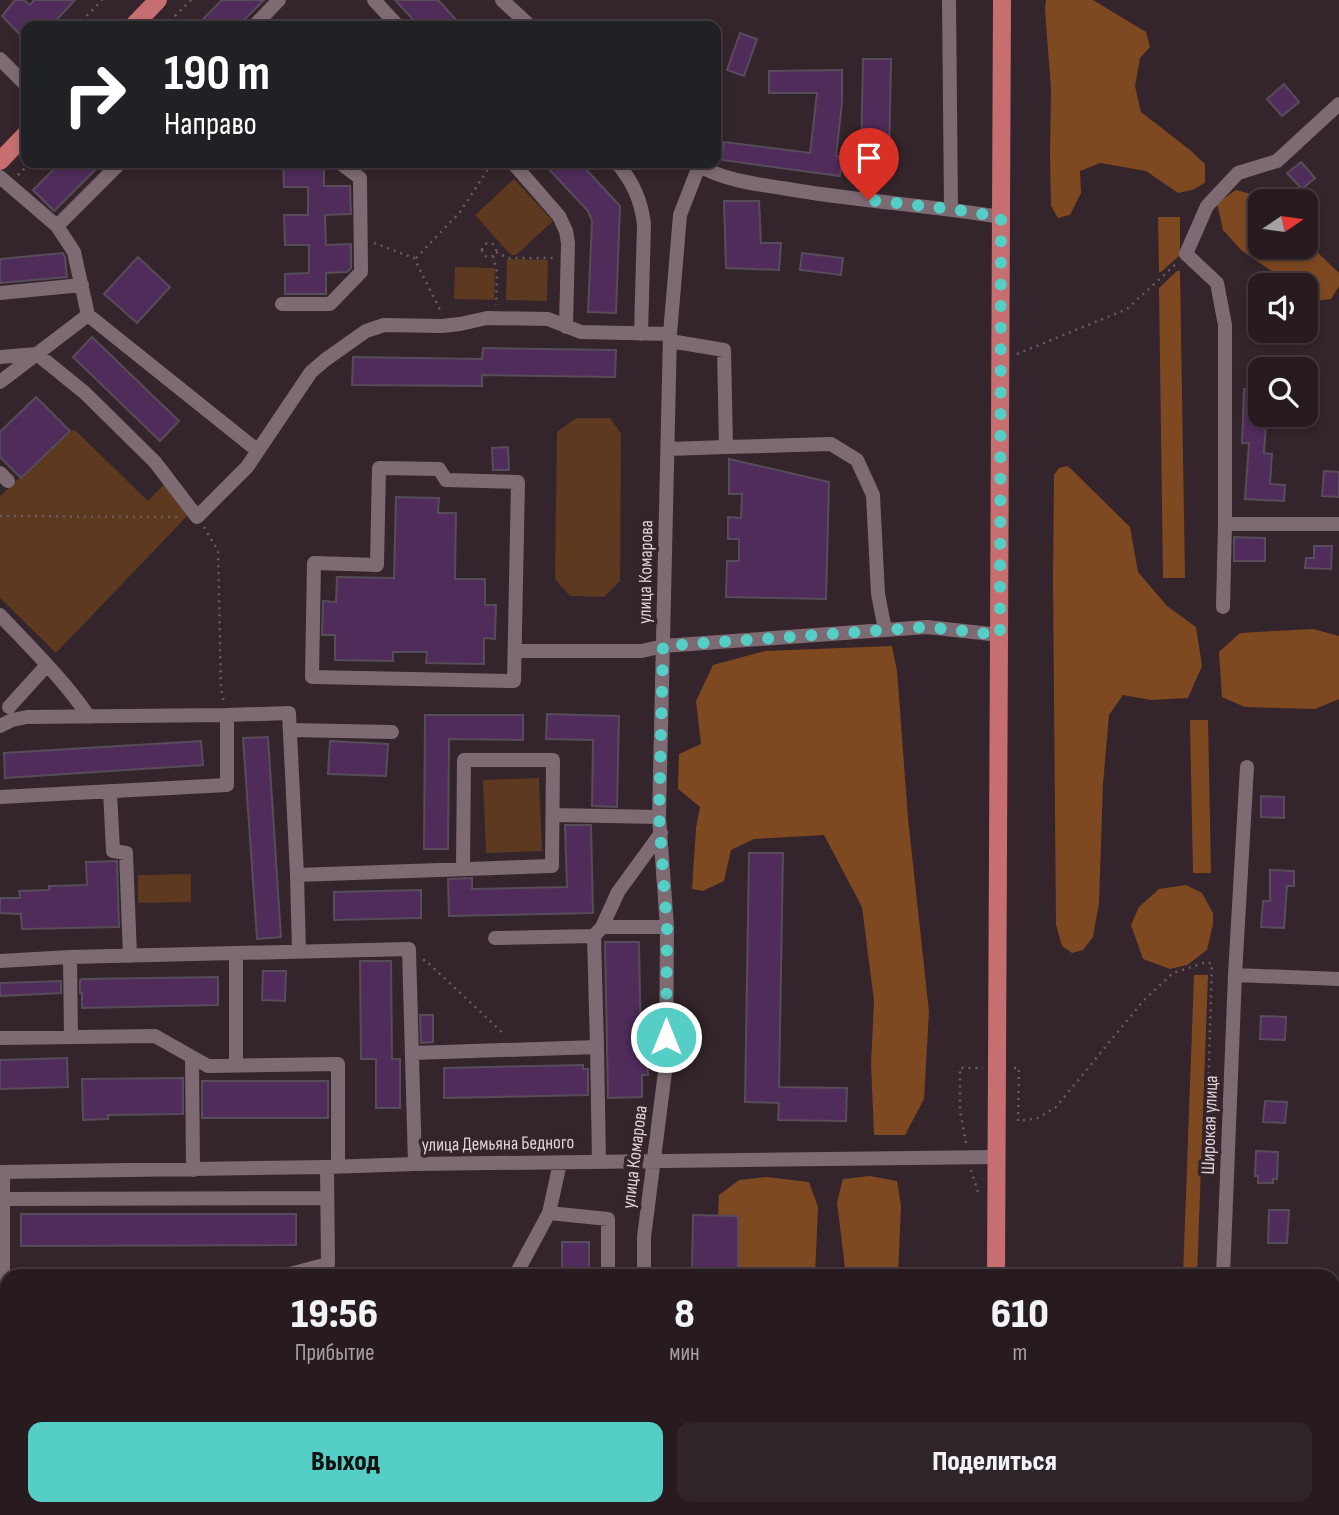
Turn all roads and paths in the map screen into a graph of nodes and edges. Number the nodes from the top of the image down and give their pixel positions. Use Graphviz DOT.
graph roads {
  1 [pos="102,0"];
  2 [pos="158,0"];
  3 [pos="191,0"];
  4 [pos="279,0"];
  5 [pos="374,0"];
  6 [pos="502,0"];
  7 [pos="949,0"];
  8 [pos="1002,0"];
  9 [pos="82,21"];
  10 [pos="139,21"];
  11 [pos="170,21"];
  12 [pos="259,21"];
  13 [pos="393,21"];
  14 [pos="525,21"];
  15 [pos="0,59"];
  16 [pos="21,80"];
  17 [pos="1339,104"];
  18 [pos="21,139"];
  19 [pos="0,161"];
  20 [pos="115,168"];
  21 [pos="347,168"];
  22 [pos="489,168"];
  23 [pos="517,168"];
  24 [pos="621,168"];
  25 [pos="696,168"];
  26 [pos="707,168"];
  27 [pos="0,177"];
  28 [pos="951,209"];
  29 [pos="1001,217"];
  30 [pos="57,226"];
  31 [pos="361,238"];
  32 [pos="481,240"];
  33 [pos="485,244"];
  34 [pos="495,254"];
  35 [pos="1186,254"];
  36 [pos="415,259"];
  37 [pos="567,259"];
  38 [pos="82,285"];
  39 [pos="0,293"];
  40 [pos="282,304"];
  41 [pos="88,315"];
  42 [pos="496,318"];
  43 [pos="448,326"];
  44 [pos="566,327"];
  45 [pos="641,334"];
  46 [pos="670,338"];
  47 [pos="37,354"];
  48 [pos="0,357"];
  49 [pos="1001,361"];
  50 [pos="0,383"];
  51 [pos="726,446"];
  52 [pos="668,449"];
  53 [pos="258,451"];
  54 [pos="0,516"];
  55 [pos="197,517"];
  56 [pos="1225,524"];
  57 [pos="1339,524"];
  58 [pos="1223,607"];
  59 [pos="0,615"];
  60 [pos="885,630"];
  61 [pos="1000,635"];
  62 [pos="663,646"];
  63 [pos="515,651"];
  64 [pos="47,665"];
  65 [pos="5,713"];
  66 [pos="227,715"];
  67 [pos="89,717"];
  68 [pos="290,730"];
  69 [pos="393,732"];
  70 [pos="1247,767"];
  71 [pos="110,791"];
  72 [pos="0,796"];
  73 [pos="552,815"];
  74 [pos="659,817"];
  75 [pos="661,833"];
  76 [pos="463,869"];
  77 [pos="297,875"];
  78 [pos="667,927"];
  79 [pos="598,932"];
  80 [pos="495,938"];
  81 [pos="299,952"];
  82 [pos="236,953"];
  83 [pos="130,956"];
  84 [pos="70,957"];
  85 [pos="409,960"];
  86 [pos="0,961"];
  87 [pos="1235,975"];
  88 [pos="1339,979"];
  89 [pos="71,1037"];
  90 [pos="0,1038"];
  91 [pos="597,1047"];
  92 [pos="520,1049"];
  93 [pos="412,1053"];
  94 [pos="192,1057"];
  95 [pos="236,1065"];
  96 [pos="960,1068"];
  97 [pos="1019,1068"];
  98 [pos="1230,1097"];
  99 [pos="960,1111"];
  100 [pos="996,1157"];
  101 [pos="654,1161"];
  102 [pos="599,1162"];
  103 [pos="560,1163"];
  104 [pos="415,1164"];
  105 [pos="333,1167"];
  106 [pos="193,1170"];
  107 [pos="1,1172"];
  108 [pos="327,1198"];
  109 [pos="3,1199"];
  110 [pos="549,1213"];
  111 [pos="1,1263"];
  112 [pos="317,1269"];
  113 [pos="519,1269"];
  114 [pos="608,1269"];
  115 [pos="644,1269"];
  116 [pos="996,1269"];
  117 [pos="1223,1269"];
  1 -- 9 [label="path"];
  2 -- 10 [label="main road"];
  3 -- 11 [label="path"];
  4 -- 12 [label="street"];
  5 -- 13 [label="street"];
  6 -- 14 [label="street"];
  7 -- 28 [label="street"];
  8 -- 29 [label="main road"];
  15 -- 16 [label="street"];
  17 -- 35 [label="street"];
  18 -- 19 [label="main road"];
  20 -- 30 [label="street"];
  21 -- 31 [label="street"];
  22 -- 36 [label="path"];
  23 -- 37 [label="street"];
  24 -- 45 [label="street"];
  25 -- 46 [label="street, улица Комарова"];
  26 -- 28 [label="street, улица Комарова"];
  27 -- 30 [label="street"];
  28 -- 29 [label="street, улица Комарова"];
  29 -- 49 [label="main road"];
  30 -- 38 [label="street"];
  31 -- 36 [label="path"];
  31 -- 40 [label="street"];
  32 -- 33 [label="path"];
  33 -- 34 [label="path"];
  33 -- 34 [label="path"];
  34 -- 37 [label="path"];
  34 -- 42 [label="path"];
  35 -- 49 [label="path"];
  35 -- 56 [label="street"];
  36 -- 43 [label="path"];
  37 -- 44 [label="street"];
  38 -- 39 [label="street"];
  38 -- 41 [label="street"];
  41 -- 47 [label="street"];
  41 -- 53 [label="street"];
  42 -- 43 [label="street"];
  42 -- 44 [label="street"];
  43 -- 53 [label="street"];
  44 -- 45 [label="street"];
  45 -- 46 [label="street"];
  46 -- 51 [label="street"];
  46 -- 52 [label="street, улица Комарова"];
  47 -- 48 [label="street"];
  47 -- 50 [label="street"];
  47 -- 55 [label="street"];
  49 -- 61 [label="main road"];
  51 -- 52 [label="street"];
  51 -- 60 [label="street"];
  52 -- 62 [label="street, улица Комарова"];
  53 -- 55 [label="street"];
  54 -- 55 [label="path"];
  55 -- 66 [label="path"];
  56 -- 57 [label="street"];
  56 -- 58 [label="street"];
  59 -- 64 [label="street"];
  60 -- 61 [label="street"];
  60 -- 62 [label="street"];
  61 -- 100 [label="main road"];
  62 -- 63 [label="street"];
  62 -- 74 [label="street, улица Комарова"];
  63 -- 63 [label="street"];
  64 -- 65 [label="street"];
  64 -- 67 [label="street"];
  65 -- 67 [label="street"];
  66 -- 67 [label="street"];
  66 -- 68 [label="street"];
  66 -- 71 [label="street"];
  68 -- 69 [label="street"];
  68 -- 77 [label="street"];
  70 -- 87 [label="street, Широкая улица"];
  71 -- 72 [label="street"];
  71 -- 83 [label="street"];
  73 -- 74 [label="street"];
  73 -- 76 [label="street"];
  73 -- 76 [label="street"];
  74 -- 75 [label="street, улица Комарова"];
  75 -- 78 [label="street, улица Комарова"];
  75 -- 79 [label="street"];
  76 -- 77 [label="street"];
  77 -- 81 [label="street"];
  78 -- 79 [label="street"];
  78 -- 101 [label="street, улица Комарова"];
  79 -- 80 [label="street"];
  79 -- 91 [label="street"];
  81 -- 82 [label="street"];
  81 -- 85 [label="street"];
  82 -- 83 [label="street"];
  82 -- 95 [label="street"];
  83 -- 84 [label="street"];
  84 -- 86 [label="street"];
  84 -- 89 [label="street"];
  85 -- 92 [label="path"];
  85 -- 93 [label="street"];
  87 -- 88 [label="street"];
  87 -- 98 [label="street, Широкая улица"];
  89 -- 90 [label="street"];
  89 -- 94 [label="street"];
  91 -- 92 [label="street"];
  91 -- 102 [label="street"];
  92 -- 93 [label="street"];
  93 -- 104 [label="street"];
  94 -- 95 [label="street"];
  94 -- 106 [label="street"];
  95 -- 105 [label="street"];
  96 -- 99 [label="path"];
  97 -- 98 [label="path"];
  98 -- 117 [label="street, Широкая улица"];
  100 -- 101 [label="street, улица Демьяна Бедного"];
  100 -- 116 [label="main road"];
  101 -- 102 [label="street, улица Демьяна Бедного"];
  101 -- 115 [label="street, улица Комарова"];
  102 -- 103 [label="street, улица Демьяна Бедного"];
  103 -- 104 [label="street, улица Демьяна Бедного"];
  103 -- 110 [label="street"];
  104 -- 105 [label="street, улица Демьяна Бедного"];
  105 -- 106 [label="street, улица Демьяна Бедного"];
  105 -- 108 [label="street"];
  106 -- 107 [label="street, улица Демьяна Бедного"];
  107 -- 109 [label="street"];
  108 -- 109 [label="street"];
  108 -- 112 [label="street"];
  109 -- 111 [label="street"];
  110 -- 113 [label="street"];
  110 -- 114 [label="street"];
}
